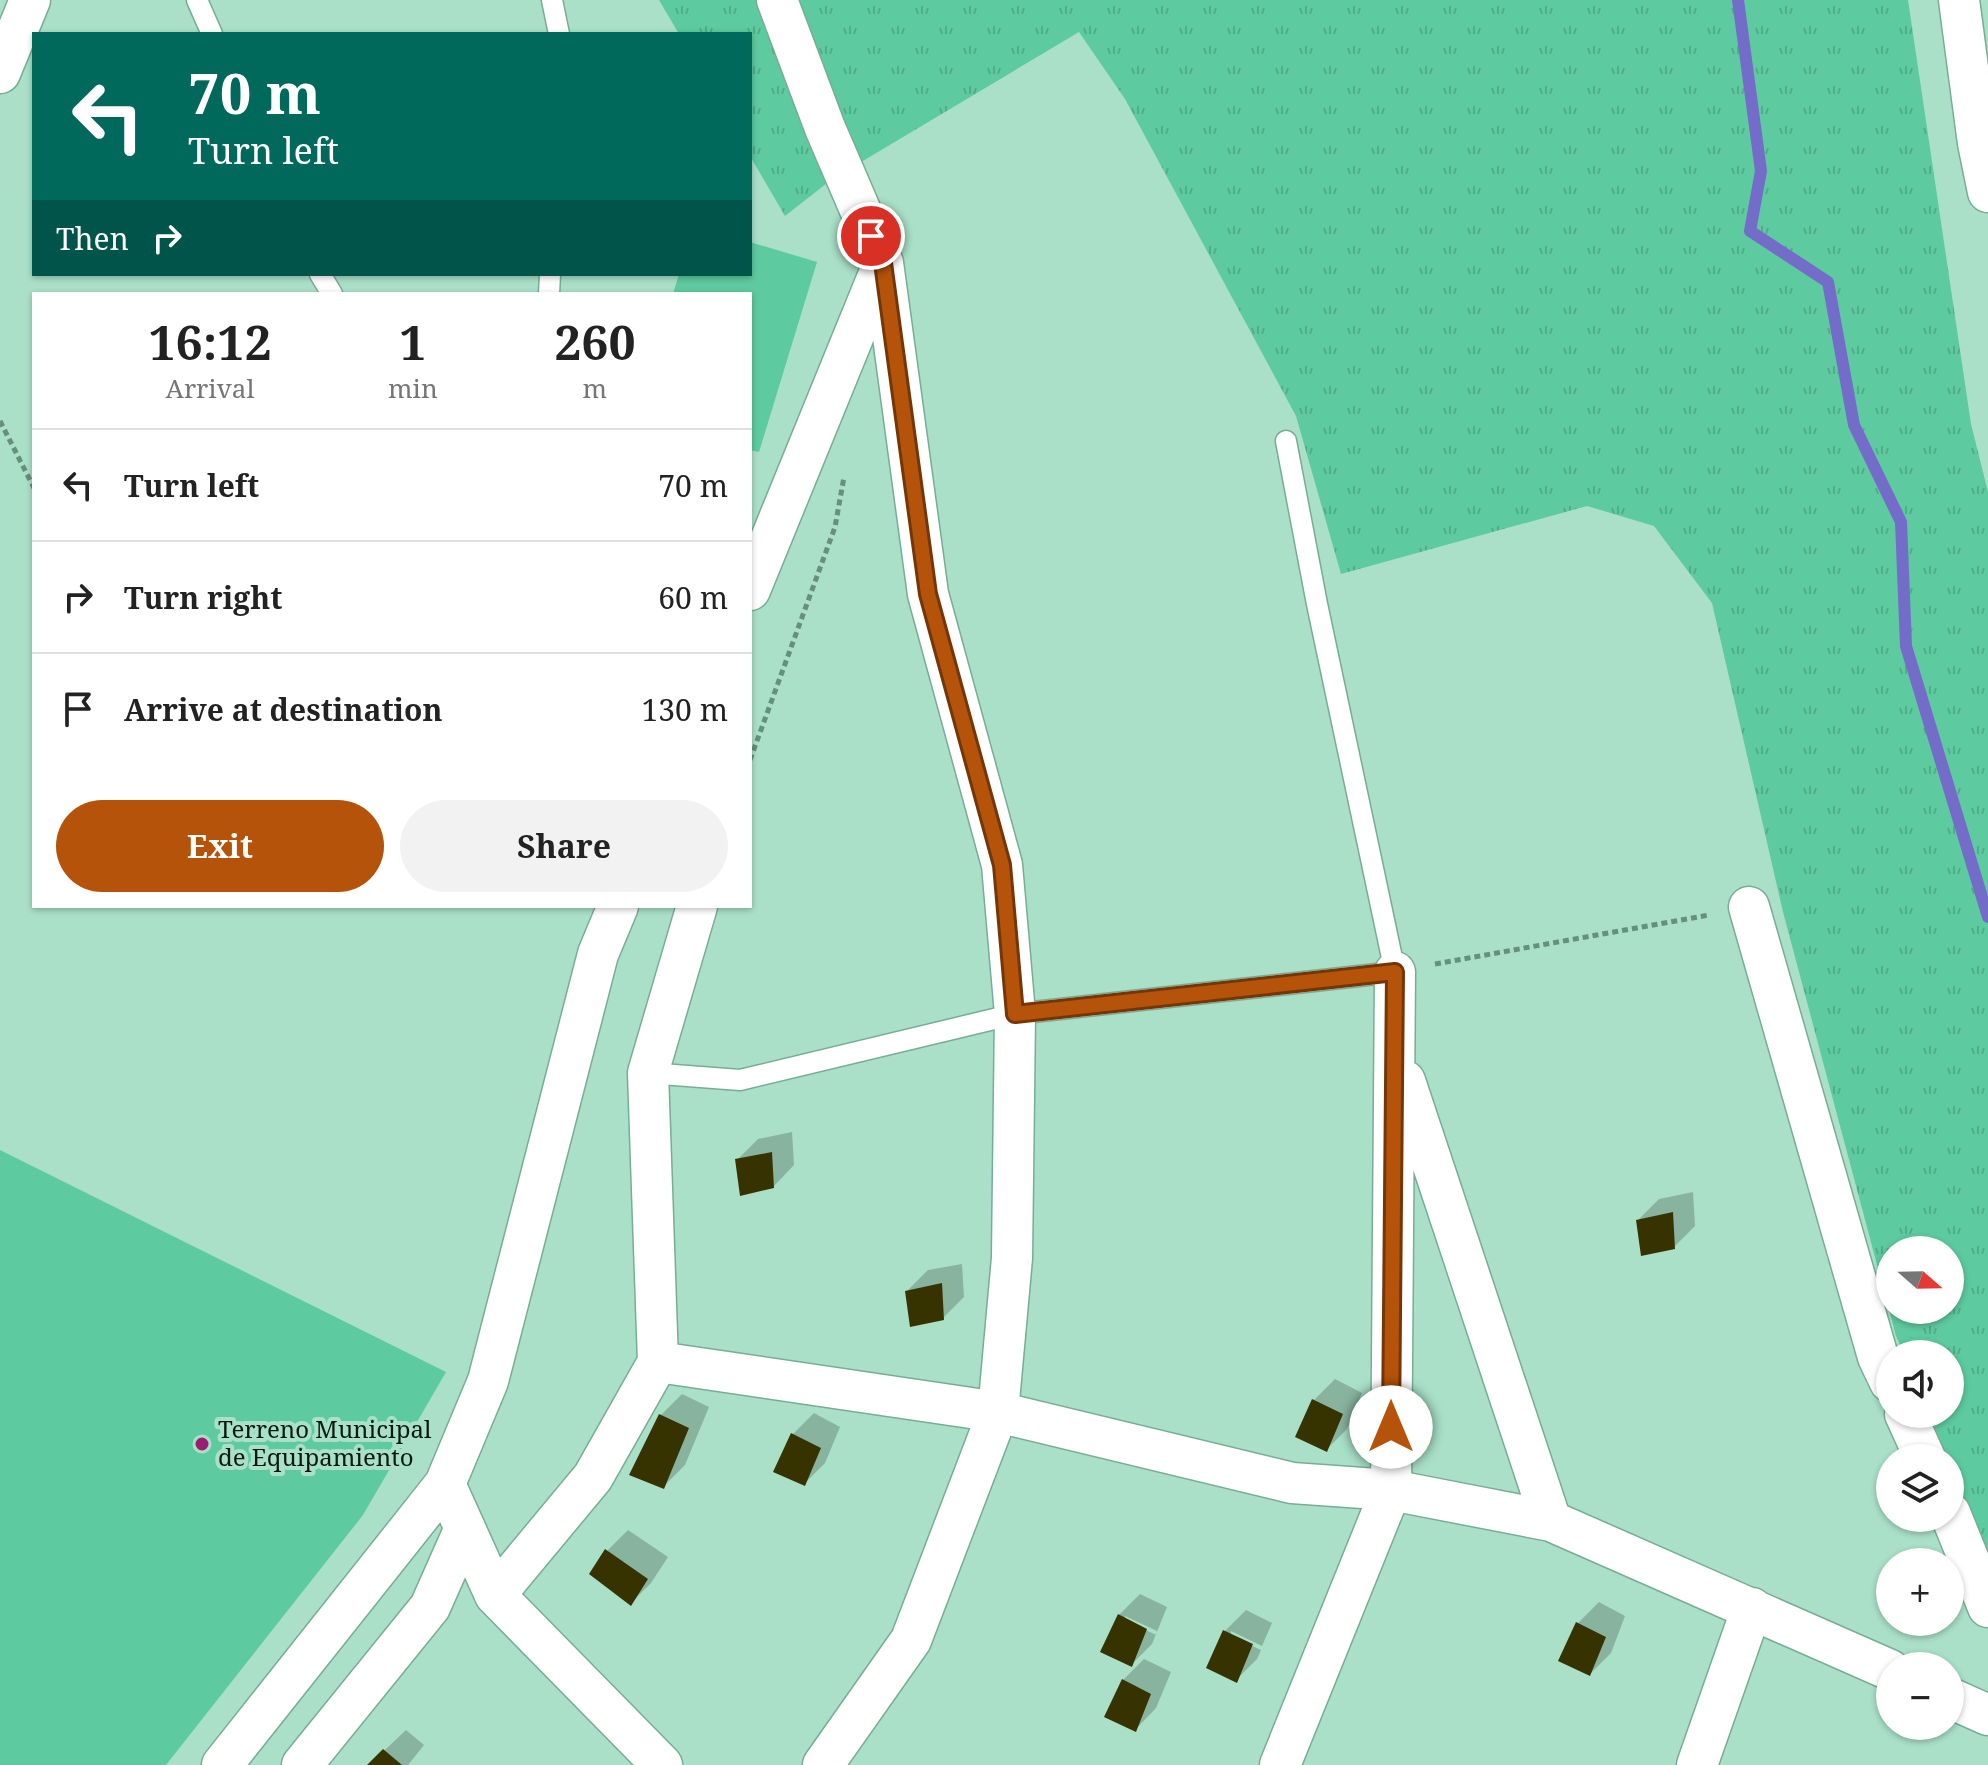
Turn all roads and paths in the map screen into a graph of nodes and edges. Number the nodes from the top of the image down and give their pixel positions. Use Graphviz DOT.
graph roads {
  1 [pos="30,0"];
  2 [pos="197,0"];
  3 [pos="552,0"];
  4 [pos="777,0"];
  5 [pos="1959,0"];
  6 [pos="211,32"];
  7 [pos="559,32"];
  8 [pos="0,73"];
  9 [pos="1988,192"];
  10 [pos="883,263"];
  11 [pos="0,421"];
  12 [pos="1286,441"];
  13 [pos="32,484"];
  14 [pos="752,585"];
  15 [pos="1749,907"];
  16 [pos="588,908"];
  17 [pos="617,908"];
  18 [pos="696,908"];
  19 [pos="598,954"];
  20 [pos="1395,972"];
  21 [pos="1015,1014"];
  22 [pos="1394,1050"];
  23 [pos="648,1073"];
  24 [pos="1876,1350"];
  25 [pos="658,1362"];
  26 [pos="998,1412"];
  27 [pos="445,1484"];
  28 [pos="1391,1490"];
  29 [pos="1551,1521"];
  30 [pos="465,1528"];
  31 [pos="1959,1532"];
  32 [pos="495,1595"];
  33 [pos="1988,1607"];
  34 [pos="1752,1608"];
  35 [pos="1876,1664"];
  36 [pos="1964,1704"];
  37 [pos="1988,1715"];
  38 [pos="222,1765"];
  39 [pos="302,1765"];
  40 [pos="662,1765"];
  41 [pos="823,1765"];
  42 [pos="1280,1765"];
  43 [pos="1697,1765"];
  1 -- 8 [label="street"];
  2 -- 6 [label="lane"];
  3 -- 7 [label="lane"];
  4 -- 10 [label="street"];
  5 -- 9 [label="street"];
  10 -- 14 [label="street"];
  10 -- 21 [label="street"];
  11 -- 13 [label="path"];
  12 -- 20 [label="lane"];
  15 -- 20 [label="path"];
  15 -- 24 [label="street"];
  16 -- 19 [label="street"];
  17 -- 19 [label="street"];
  18 -- 23 [label="street"];
  19 -- 27 [label="street"];
  20 -- 21 [label="lane"];
  20 -- 22 [label="street"];
  21 -- 23 [label="lane"];
  21 -- 26 [label="street"];
  22 -- 28 [label="street"];
  22 -- 29 [label="street"];
  23 -- 25 [label="street"];
  25 -- 26 [label="street"];
  25 -- 32 [label="street"];
  26 -- 28 [label="street"];
  26 -- 41 [label="street"];
  27 -- 30 [label="street"];
  27 -- 38 [label="street"];
  28 -- 29 [label="street"];
  28 -- 42 [label="street"];
  29 -- 34 [label="street"];
  30 -- 32 [label="street"];
  30 -- 39 [label="street"];
  31 -- 33 [label="street"];
  32 -- 40 [label="street"];
  34 -- 35 [label="street"];
  34 -- 43 [label="street"];
  36 -- 37 [label="street"];
}
